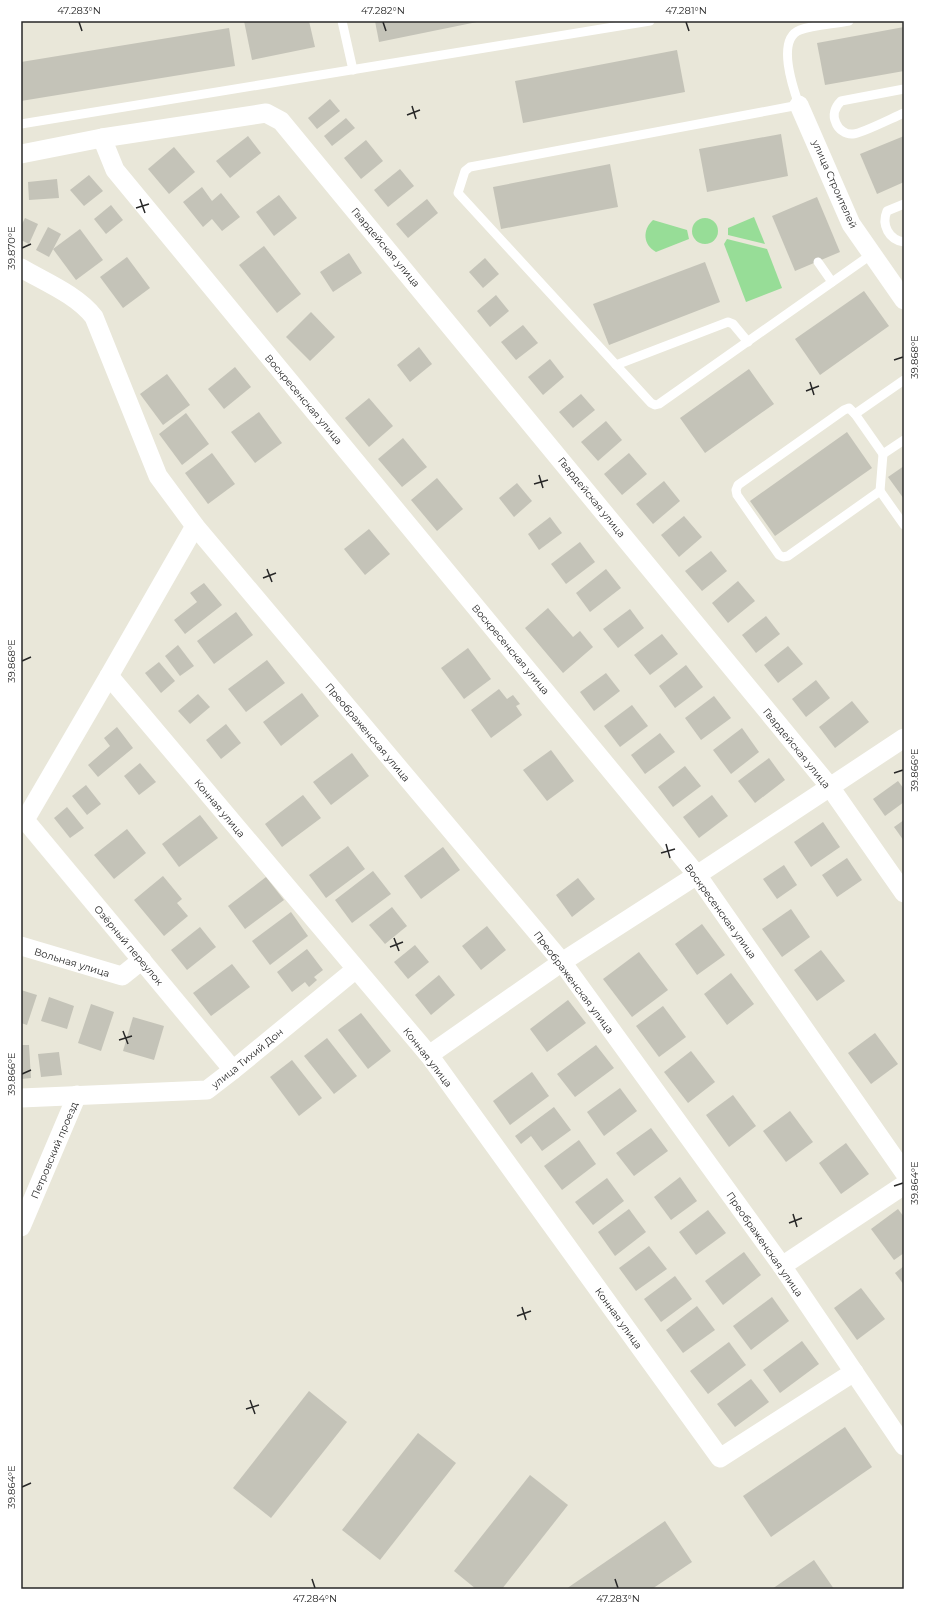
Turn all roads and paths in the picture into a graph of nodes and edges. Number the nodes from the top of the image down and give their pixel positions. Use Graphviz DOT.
graph roads {
  1 [pos="342,21"];
  2 [pos="650,21"];
  3 [pos="849,21"];
  4 [pos="353,70"];
  5 [pos="904,89"];
  6 [pos="800,105"];
  7 [pos="904,113"];
  8 [pos="21,124"];
  9 [pos="102,138"];
  10 [pos="21,154"];
  11 [pos="904,204"];
  12 [pos="904,242"];
  13 [pos="872,254"];
  14 [pos="818,262"];
  15 [pos="21,268"];
  16 [pos="832,282"];
  17 [pos="904,300"];
  18 [pos="748,342"];
  19 [pos="616,365"];
  20 [pos="904,380"];
  21 [pos="856,414"];
  22 [pos="904,440"];
  23 [pos="884,454"];
  24 [pos="880,491"];
  25 [pos="904,525"];
  26 [pos="195,526"];
  27 [pos="109,676"];
  28 [pos="904,738"];
  29 [pos="830,787"];
  30 [pos="697,875"];
  31 [pos="904,893"];
  32 [pos="21,946"];
  33 [pos="142,960"];
  34 [pos="562,962"];
  35 [pos="356,969"];
  36 [pos="429,1054"];
  37 [pos="233,1070"];
  38 [pos="77,1095"];
  39 [pos="21,1098"];
  40 [pos="904,1172"];
  41 [pos="904,1185"];
  42 [pos="21,1227"];
  43 [pos="782,1266"];
  44 [pos="854,1372"];
  45 [pos="904,1446"];
  1 -- 4 [label="lane"];
  2 -- 4 [label="lane"];
  3 -- 6 [label="lane"];
  4 -- 8 [label="lane"];
  5 -- 7 [label="lane"];
  6 -- 13 [label="street, улица Строителей"];
  6 -- 19 [label="lane"];
  9 -- 10 [label="street"];
  9 -- 29 [label="street, Гвардейская улица"];
  9 -- 30 [label="street, Воскресенская улица"];
  11 -- 12 [label="lane"];
  13 -- 16 [label="lane"];
  13 -- 17 [label="street, улица Строителей"];
  14 -- 16 [label="lane"];
  15 -- 26 [label="street, Преображенская улица"];
  16 -- 18 [label="lane"];
  18 -- 19 [label="lane"];
  18 -- 19 [label="lane"];
  20 -- 21 [label="lane"];
  21 -- 23 [label="lane"];
  21 -- 24 [label="lane"];
  22 -- 23 [label="lane"];
  23 -- 24 [label="lane"];
  24 -- 25 [label="lane"];
  26 -- 27 [label="street"];
  26 -- 34 [label="street, Преображенская улица"];
  27 -- 33 [label="street, Озёрный переулок"];
  27 -- 35 [label="street, Конная улица"];
  28 -- 29 [label="street"];
  29 -- 30 [label="street"];
  29 -- 31 [label="street, Гвардейская улица"];
  30 -- 34 [label="street"];
  30 -- 40 [label="street, Воскресенская улица"];
  32 -- 33 [label="street, Вольная улица"];
  33 -- 37 [label="street, Озёрный переулок"];
  34 -- 36 [label="street"];
  34 -- 43 [label="street, Преображенская улица"];
  35 -- 36 [label="street, Конная улица"];
  35 -- 37 [label="street, улица Тихий Дон"];
  36 -- 44 [label="street, Конная улица"];
  37 -- 38 [label="street, улица Тихий Дон"];
  38 -- 39 [label="street, улица Тихий Дон"];
  38 -- 42 [label="street, Петровский проезд"];
  41 -- 43 [label="street"];
  43 -- 44 [label="street, Преображенская улица"];
  44 -- 45 [label="street, Преображенская улица"];
}
